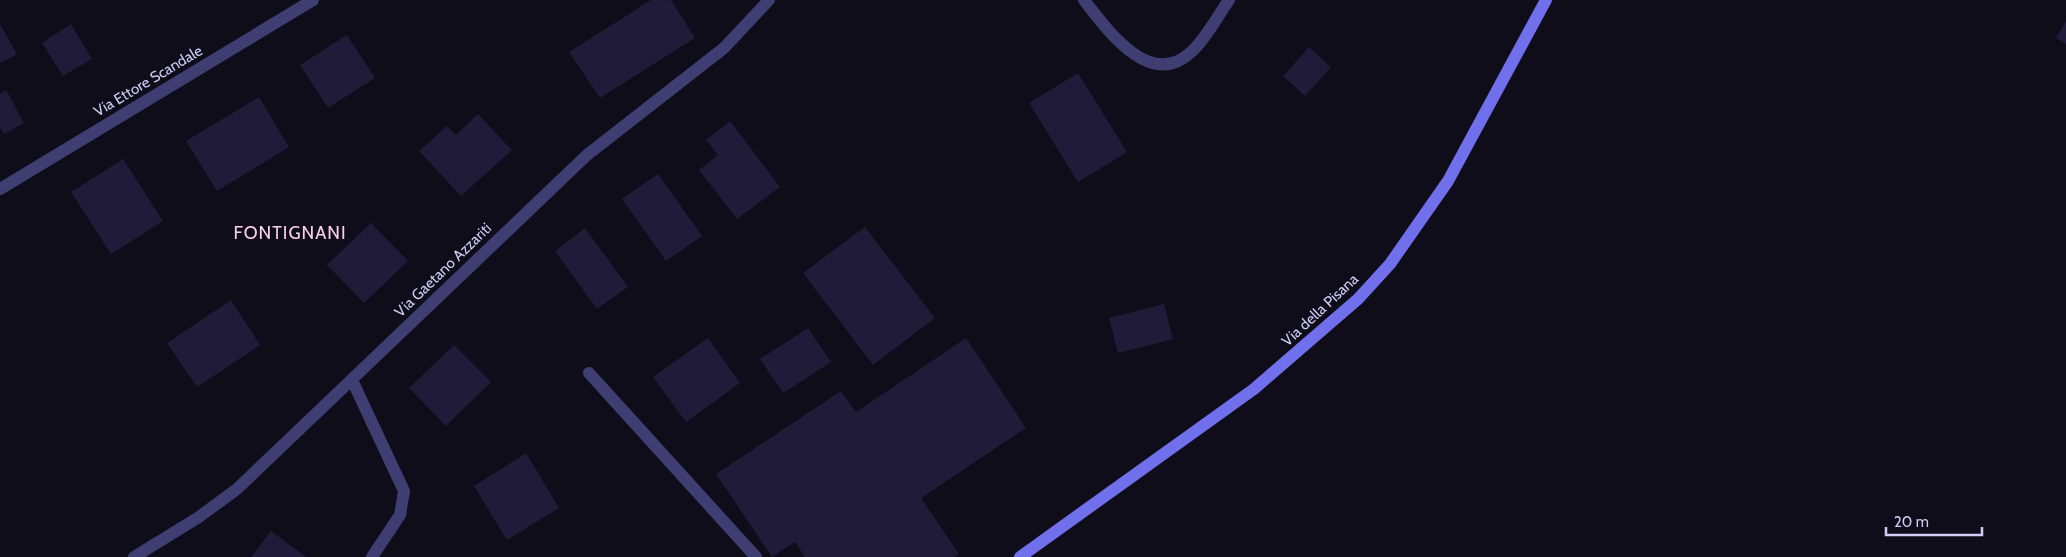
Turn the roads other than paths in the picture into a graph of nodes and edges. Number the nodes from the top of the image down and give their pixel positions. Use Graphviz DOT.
graph roads {
  1 [pos="313,0"];
  2 [pos="768,0"];
  3 [pos="1084,0"];
  4 [pos="1229,0"];
  5 [pos="1546,0"];
  6 [pos="0,188"];
  7 [pos="589,373"];
  8 [pos="352,380"];
  9 [pos="134,557"];
  10 [pos="372,557"];
  11 [pos="756,557"];
  12 [pos="1020,557"];
  1 -- 6 [label="street, Via Ettore Scandale"];
  2 -- 8 [label="street, Via Gaetano Azzariti"];
  3 -- 4 [label="street"];
  5 -- 12 [label="main road, Via della Pisana"];
  7 -- 11 [label="street"];
  8 -- 9 [label="street, Via Gaetano Azzariti"];
  8 -- 10 [label="street"];
}
